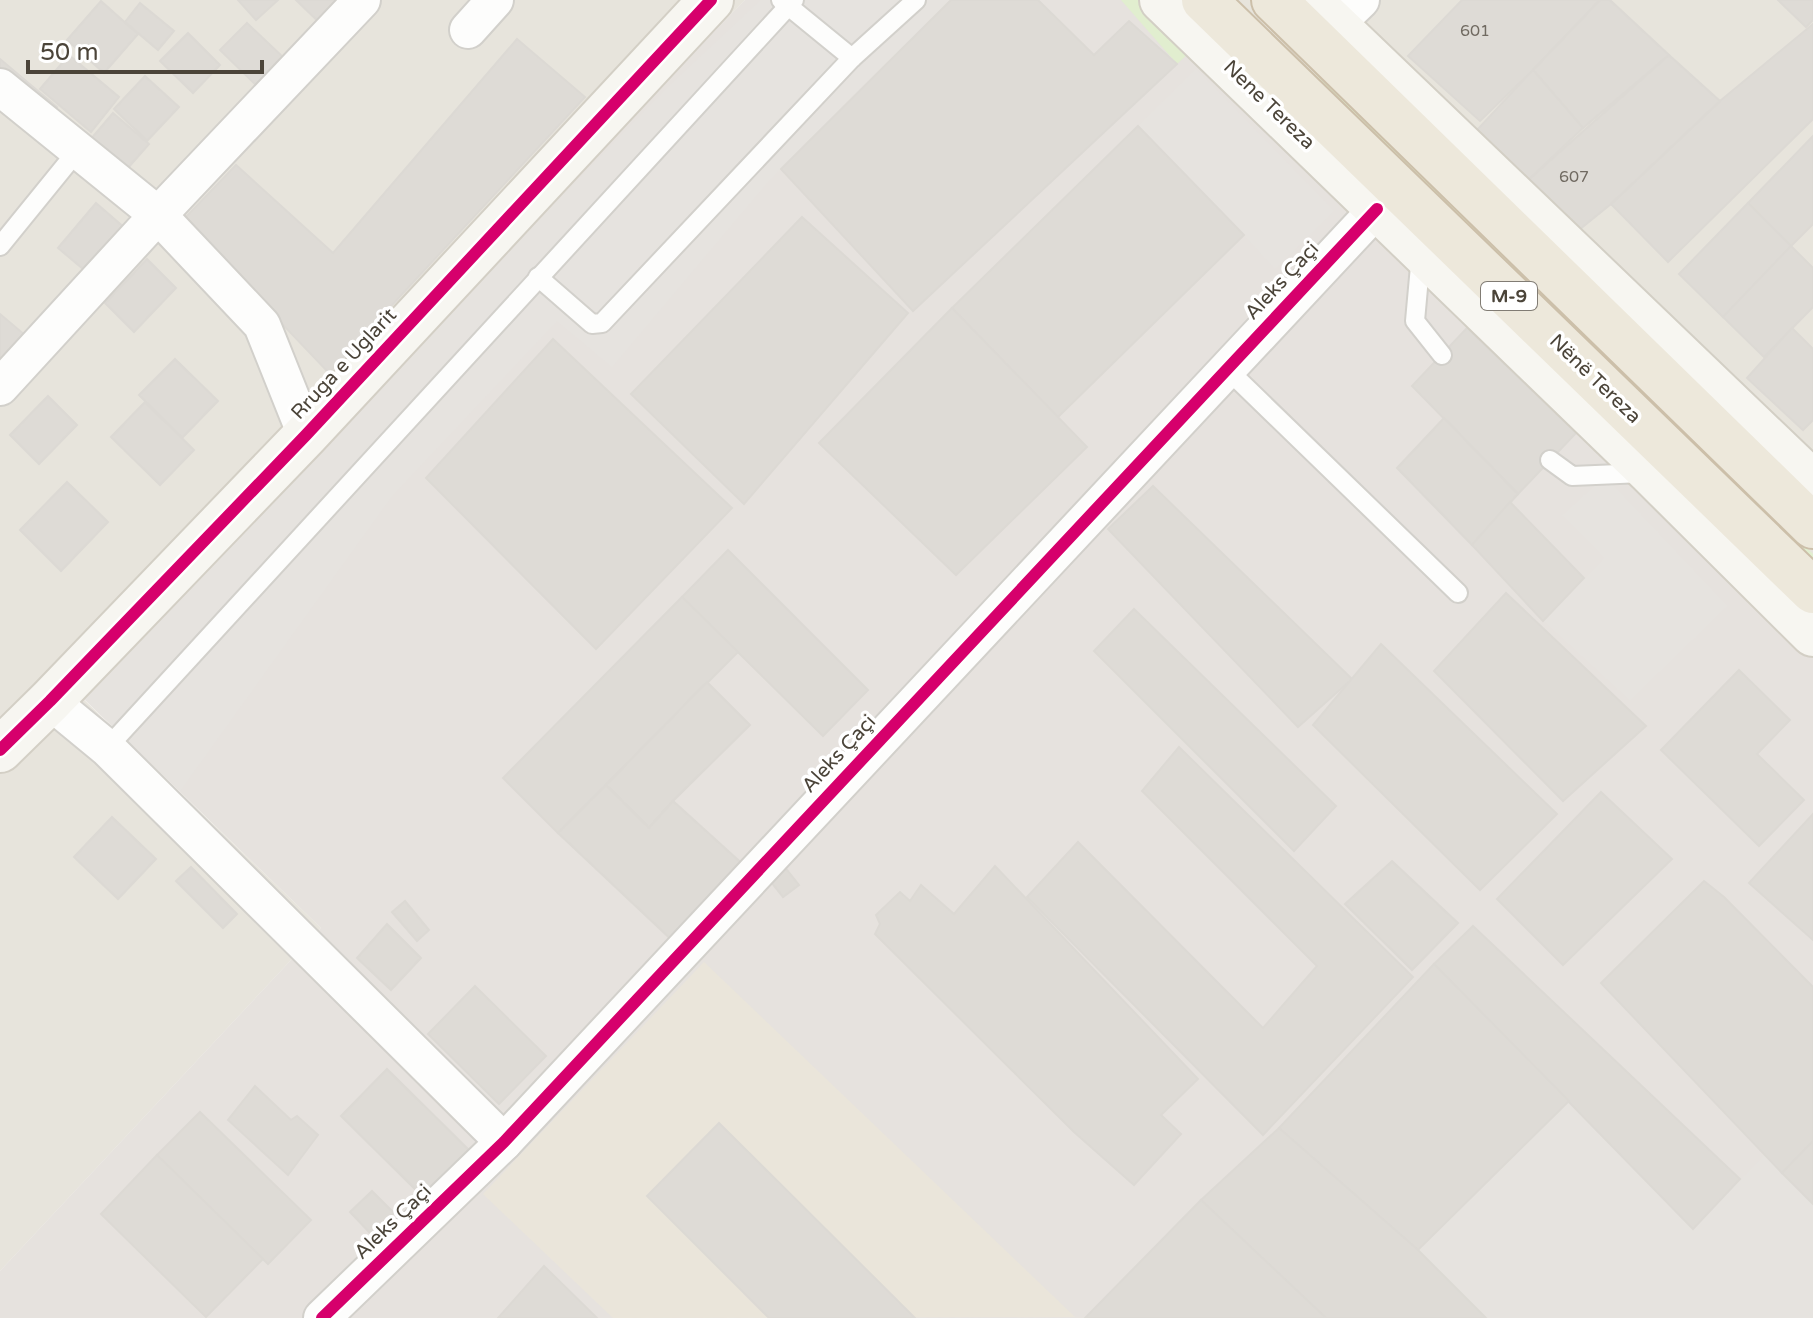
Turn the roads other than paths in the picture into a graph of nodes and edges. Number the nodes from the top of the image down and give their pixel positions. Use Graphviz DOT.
graph roads {
  1 [pos="362,0"];
  2 [pos="495,0"];
  3 [pos="711,0"];
  4 [pos="916,0"];
  5 [pos="1162,0"];
  6 [pos="1204,0"];
  7 [pos="1274,0"];
  8 [pos="788,2"];
  9 [pos="1334,9"];
  10 [pos="468,30"];
  11 [pos="852,58"];
  12 [pos="1,91"];
  13 [pos="78,150"];
  14 [pos="1377,209"];
  15 [pos="158,215"];
  16 [pos="0,246"];
  17 [pos="1421,253"];
  18 [pos="538,277"];
  19 [pos="1602,301"];
  20 [pos="1442,355"];
  21 [pos="1227,369"];
  22 [pos="0,387"];
  23 [pos="306,435"];
  24 [pos="1550,460"];
  25 [pos="1650,472"];
  26 [pos="1813,483"];
  27 [pos="1813,526"];
  28 [pos="1458,593"];
  29 [pos="1812,619"];
  30 [pos="50,701"];
  31 [pos="107,748"];
  32 [pos="0,750"];
  33 [pos="504,1142"];
  34 [pos="322,1318"];
  1 -- 15 [label="street"];
  2 -- 10 [label="street"];
  3 -- 23 [label="street, Rruga e Uglarit"];
  4 -- 11 [label="lane"];
  5 -- 14 [label="street, Nene Tereza"];
  6 -- 29 [label="highway, Nënë Tereza / M-9"];
  7 -- 19 [label="highway, M-9"];
  8 -- 11 [label="lane"];
  8 -- 18 [label="lane"];
  9 -- 19 [label="street"];
  11 -- 18 [label="lane"];
  12 -- 13 [label="street"];
  13 -- 15 [label="street"];
  13 -- 16 [label="lane"];
  14 -- 17 [label="street, Nënë Tereza"];
  14 -- 21 [label="street, Aleks Çaçi"];
  15 -- 22 [label="street"];
  15 -- 23 [label="street"];
  17 -- 20 [label="lane"];
  17 -- 25 [label="street, Nënë Tereza"];
  18 -- 31 [label="lane"];
  19 -- 26 [label="street"];
  19 -- 27 [label="highway, M-9"];
  21 -- 28 [label="lane"];
  21 -- 33 [label="street, Aleks Çaçi"];
  23 -- 30 [label="street, Rruga e Uglarit"];
  24 -- 25 [label="lane"];
  25 -- 29 [label="street, Nënë Tereza"];
  30 -- 31 [label="street"];
  30 -- 32 [label="street, Rruga e Uglarit"];
  31 -- 33 [label="street"];
  33 -- 34 [label="street, Aleks Çaçi"];
}
